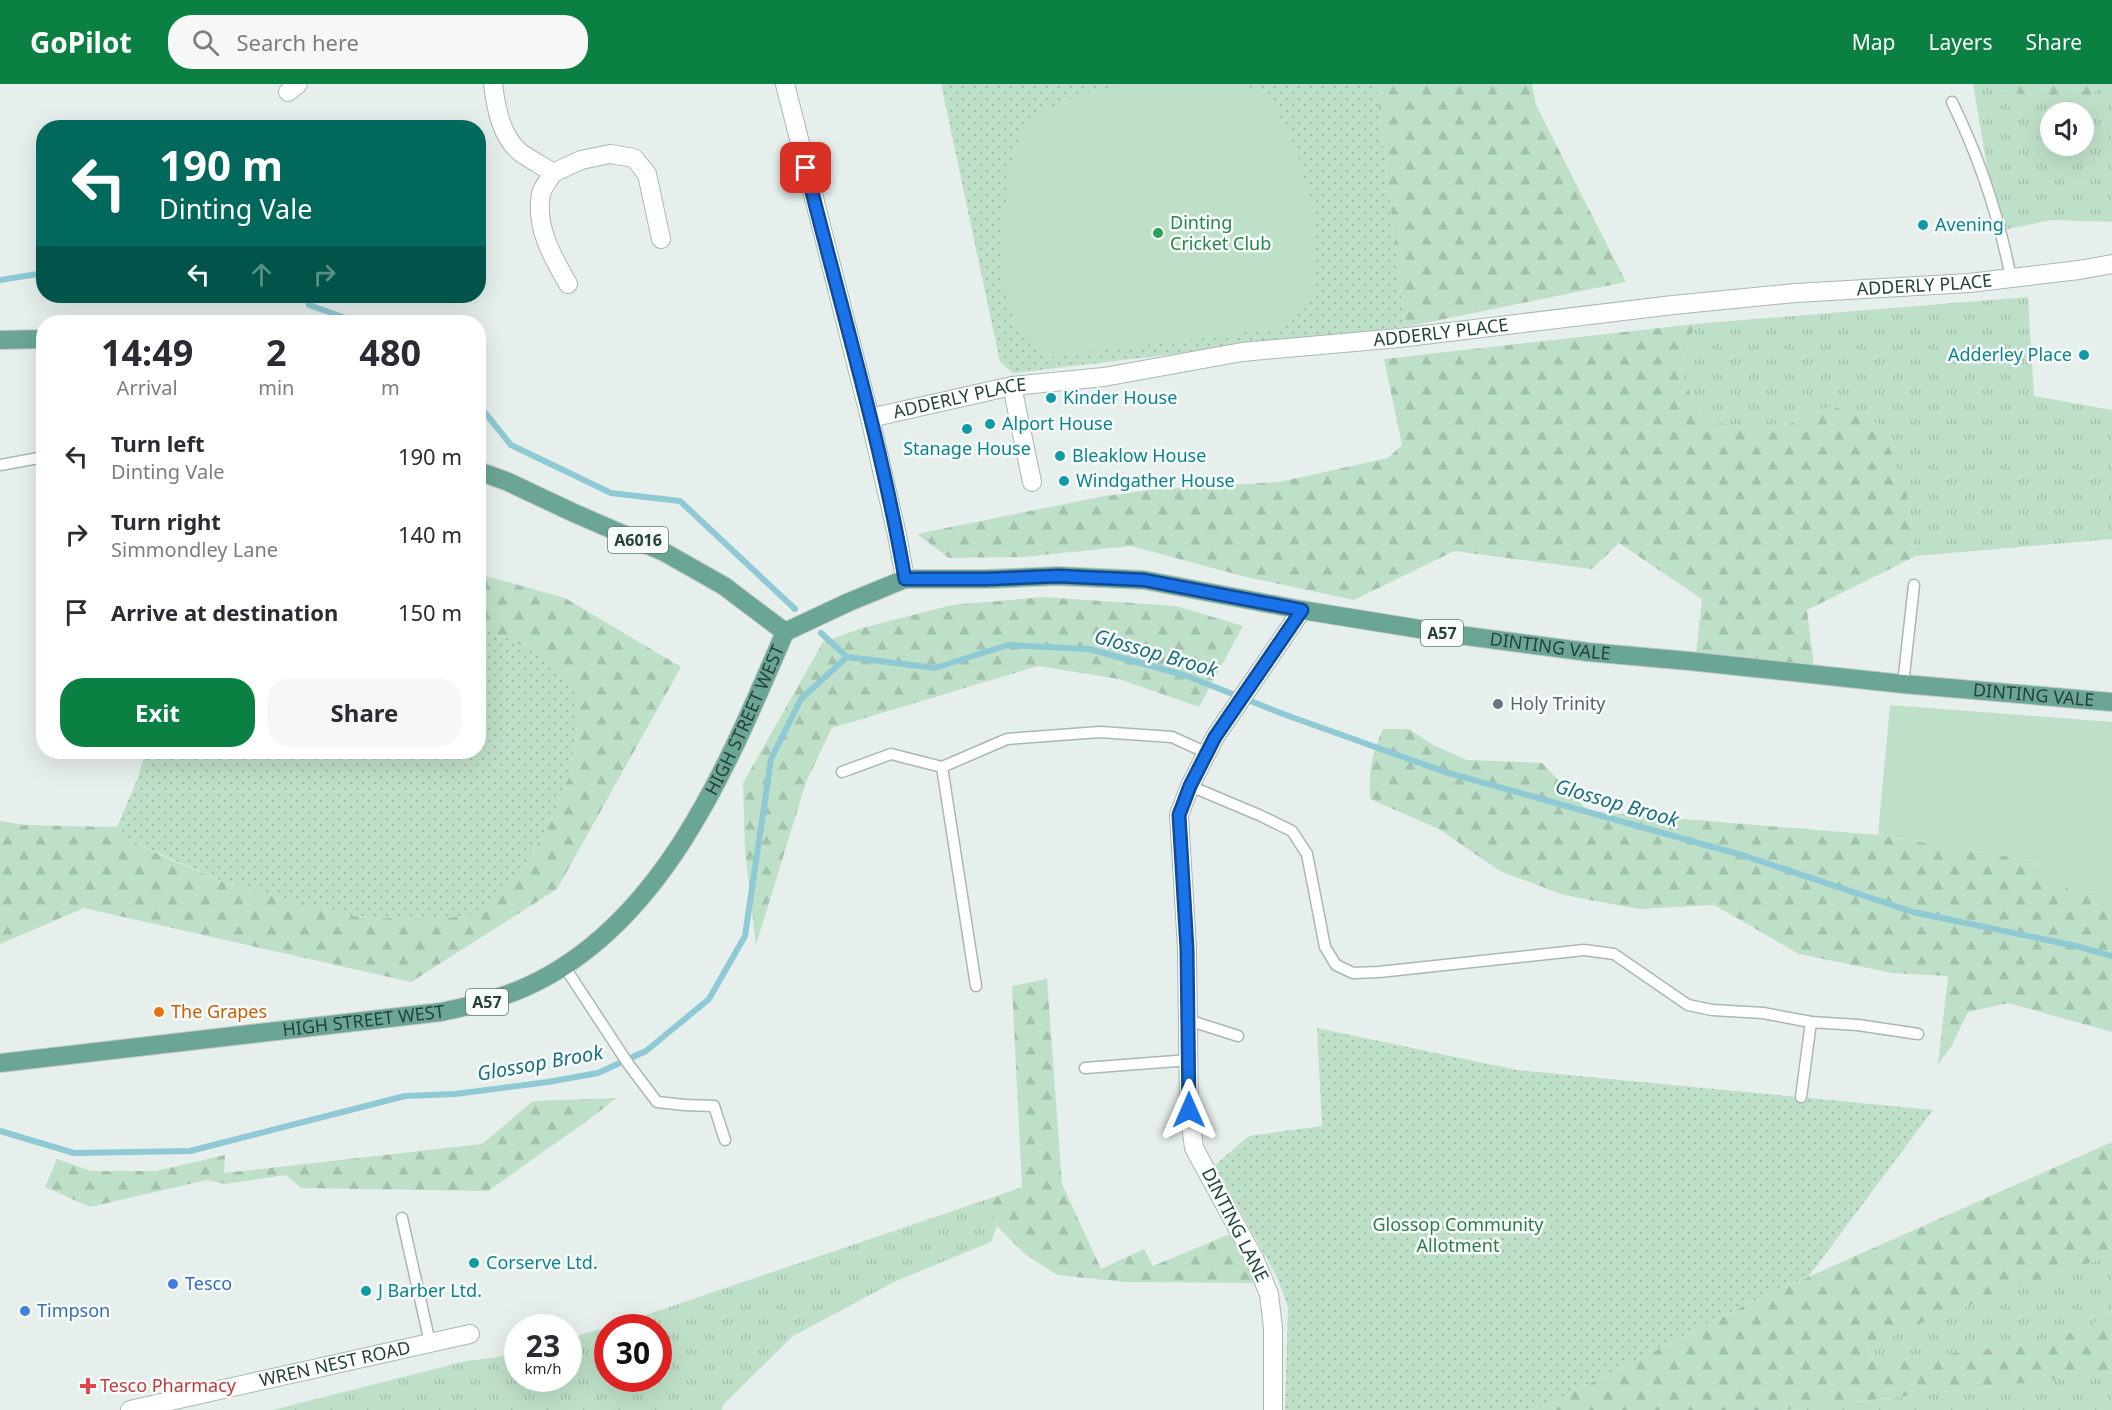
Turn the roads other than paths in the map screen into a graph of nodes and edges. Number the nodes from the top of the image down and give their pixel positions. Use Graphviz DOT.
graph roads {
  1 [pos="494,84"];
  2 [pos="785,84"];
  3 [pos="1952,102"];
  4 [pos="553,173"];
  5 [pos="660,239"];
  6 [pos="2112,264"];
  7 [pos="2014,278"];
  8 [pos="568,284"];
  9 [pos="36,339"];
  10 [pos="0,340"];
  11 [pos="1012,386"];
  12 [pos="870,418"];
  13 [pos="36,459"];
  14 [pos="0,465"];
  15 [pos="486,474"];
  16 [pos="1032,482"];
  17 [pos="905,579"];
  18 [pos="1914,585"];
  19 [pos="1302,610"];
  20 [pos="785,632"];
  21 [pos="1903,684"];
  22 [pos="2112,702"];
  23 [pos="1207,753"];
  24 [pos="942,767"];
  25 [pos="842,772"];
  26 [pos="1190,786"];
  27 [pos="564,966"];
  28 [pos="976,986"];
  29 [pos="1188,1020"];
  30 [pos="1811,1022"];
  31 [pos="1918,1034"];
  32 [pos="1238,1036"];
  33 [pos="1189,1060"];
  34 [pos="0,1063"];
  35 [pos="1085,1068"];
  36 [pos="1802,1097"];
  37 [pos="726,1140"];
  38 [pos="402,1218"];
  39 [pos="470,1334"];
  40 [pos="430,1343"];
  41 [pos="130,1410"];
  42 [pos="1273,1410"];
  1 -- 4 [label="street"];
  2 -- 12 [label="street"];
  3 -- 7 [label="lane"];
  4 -- 5 [label="street"];
  4 -- 8 [label="street"];
  6 -- 7 [label="street"];
  7 -- 11 [label="street, ADDERLY PLACE"];
  9 -- 10 [label="main road"];
  11 -- 12 [label="street, ADDERLY PLACE"];
  11 -- 16 [label="street"];
  12 -- 17 [label="street"];
  13 -- 14 [label="lane"];
  15 -- 20 [label="main road, A6016"];
  17 -- 19 [label="main road, DINTING VALE / A57"];
  17 -- 20 [label="main road, DINTING VALE / A57"];
  18 -- 21 [label="lane"];
  19 -- 21 [label="main road, DINTING VALE / A57"];
  19 -- 23 [label="street, DINTING LANE"];
  20 -- 27 [label="main road, HIGH STREET WEST / A57"];
  21 -- 22 [label="main road, DINTING VALE / A57"];
  23 -- 24 [label="lane"];
  23 -- 26 [label="street, DINTING LANE"];
  24 -- 25 [label="lane"];
  24 -- 28 [label="lane"];
  26 -- 29 [label="street, DINTING LANE"];
  26 -- 30 [label="lane"];
  27 -- 34 [label="main road, HIGH STREET WEST / A57"];
  27 -- 37 [label="lane"];
  29 -- 32 [label="lane"];
  29 -- 33 [label="street, DINTING LANE"];
  30 -- 31 [label="lane"];
  30 -- 36 [label="lane"];
  33 -- 35 [label="lane"];
  33 -- 42 [label="street, DINTING LANE"];
  38 -- 40 [label="lane"];
  39 -- 40 [label="street, WREN NEST ROAD"];
  40 -- 41 [label="street, WREN NEST ROAD"];
}
